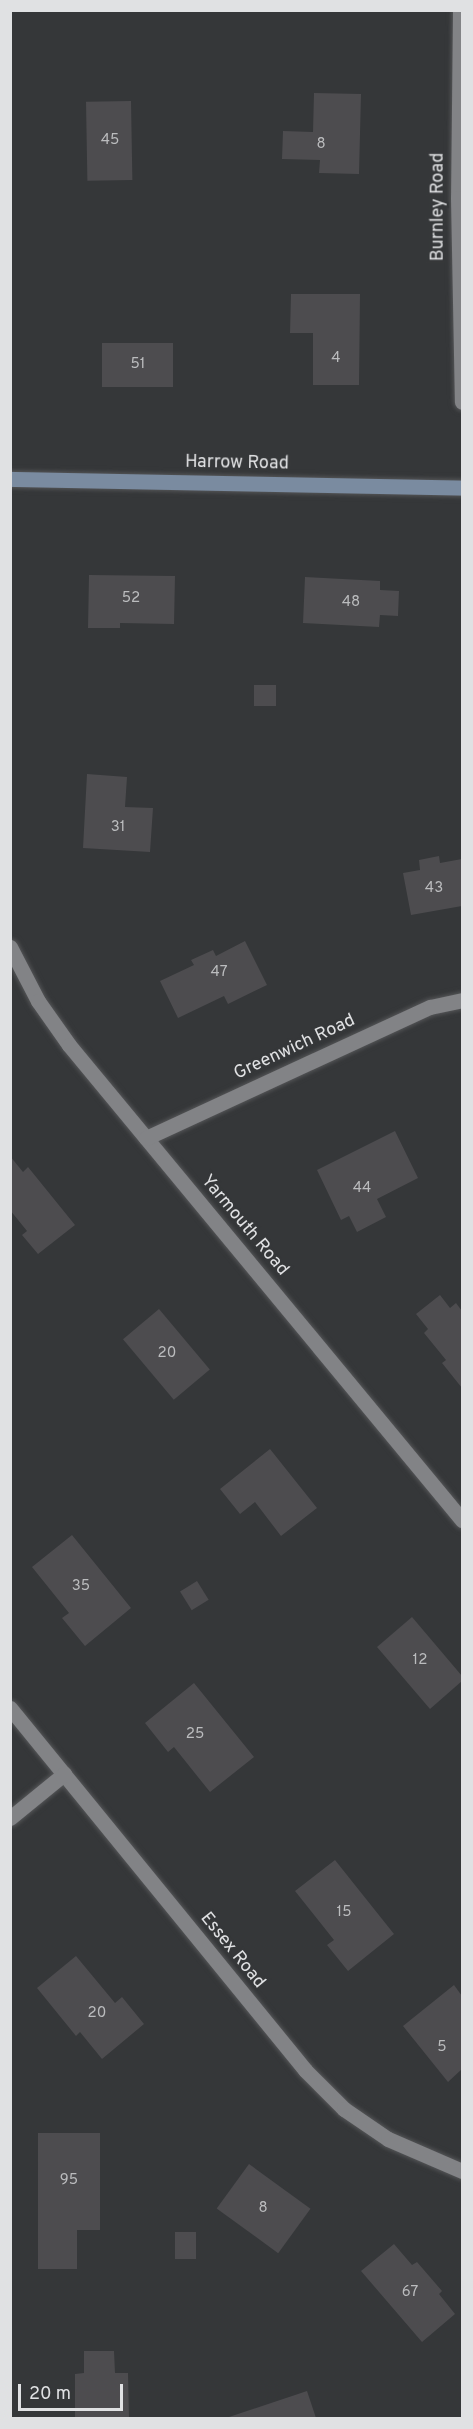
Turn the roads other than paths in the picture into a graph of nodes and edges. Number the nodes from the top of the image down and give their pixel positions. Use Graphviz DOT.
graph roads {
  1 [pos="460,10"];
  2 [pos="462,402"];
  3 [pos="10,479"];
  4 [pos="462,488"];
  5 [pos="10,946"];
  6 [pos="462,1000"];
  7 [pos="146,1138"];
  8 [pos="462,1520"];
  9 [pos="10,1708"];
  10 [pos="64,1774"];
  11 [pos="10,1818"];
  12 [pos="462,2171"];
  1 -- 2 [label="street, Burnley Road"];
  3 -- 4 [label="street, Harrow Road"];
  5 -- 7 [label="street, Yarmouth Road"];
  6 -- 7 [label="street, Greenwich Road"];
  7 -- 8 [label="street, Yarmouth Road"];
  9 -- 10 [label="street, Essex Road"];
  10 -- 11 [label="street"];
  10 -- 12 [label="street, Essex Road"];
}
